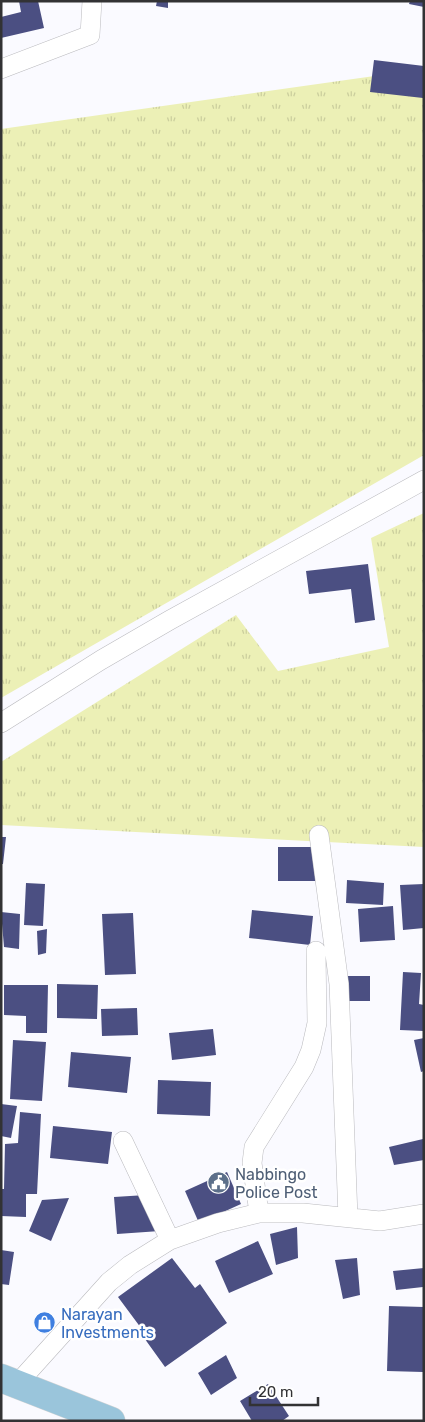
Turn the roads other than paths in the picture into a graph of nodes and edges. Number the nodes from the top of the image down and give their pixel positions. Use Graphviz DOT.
graph roads {
  1 [pos="92,1"];
  2 [pos="1,69"];
  3 [pos="424,480"];
  4 [pos="1,723"];
  5 [pos="320,835"];
  6 [pos="316,951"];
  7 [pos="123,1141"];
  8 [pos="259,1213"];
  9 [pos="424,1214"];
  10 [pos="348,1218"];
  11 [pos="170,1240"];
  12 [pos="10,1380"];
  13 [pos="111,1421"];
  1 -- 2 [label="street"];
  3 -- 4 [label="street"];
  5 -- 10 [label="street"];
  6 -- 8 [label="street"];
  7 -- 11 [label="street"];
  8 -- 10 [label="street"];
  8 -- 11 [label="street"];
  9 -- 10 [label="street"];
  11 -- 12 [label="street"];
  12 -- 13 [label="main road"];
}
